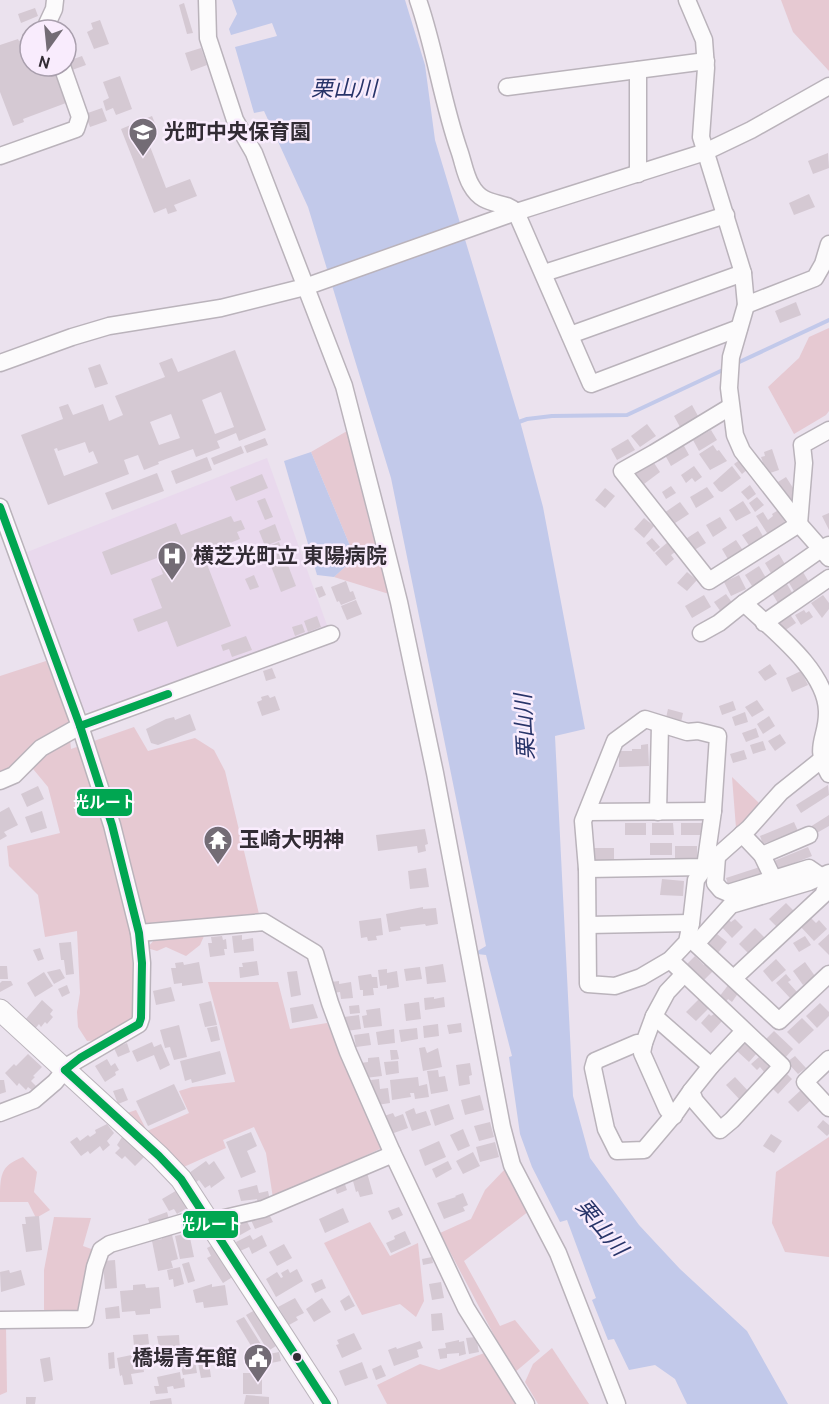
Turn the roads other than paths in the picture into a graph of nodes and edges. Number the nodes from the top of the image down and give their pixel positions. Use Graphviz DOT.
graph roads {
  1 [pos="55,0"];
  2 [pos="207,0"];
  3 [pos="418,0"];
  4 [pos="687,0"];
  5 [pos="50,18"];
  6 [pos="706,61"];
  7 [pos="638,70"];
  8 [pos="66,78"];
  9 [pos="829,86"];
  10 [pos="507,87"];
  11 [pos="705,152"];
  12 [pos="0,156"];
  13 [pos="638,174"];
  14 [pos="516,212"];
  15 [pos="726,215"];
  16 [pos="829,244"];
  17 [pos="544,273"];
  18 [pos="743,273"];
  19 [pos="305,287"];
  20 [pos="746,305"];
  21 [pos="739,328"];
  22 [pos="570,335"];
  23 [pos="0,363"];
  24 [pos="730,406"];
  25 [pos="829,430"];
  26 [pos="0,507"];
  27 [pos="799,524"];
  28 [pos="826,550"];
  29 [pos="829,578"];
  30 [pos="744,603"];
  31 [pos="764,623"];
  32 [pos="701,633"];
  33 [pos="331,634"];
  34 [pos="660,724"];
  35 [pos="80,726"];
  36 [pos="825,767"];
  37 [pos="0,782"];
  38 [pos="714,811"];
  39 [pos="587,812"];
  40 [pos="658,812"];
  41 [pos="742,834"];
  42 [pos="808,835"];
  43 [pos="762,855"];
  44 [pos="711,862"];
  45 [pos="587,869"];
  46 [pos="827,877"];
  47 [pos="773,878"];
  48 [pos="724,915"];
  49 [pos="691,923"];
  50 [pos="588,925"];
  51 [pos="139,933"];
  52 [pos="670,960"];
  53 [pos="684,974"];
  54 [pos="829,974"];
  55 [pos="734,978"];
  56 [pos="0,1010"];
  57 [pos="654,1016"];
  58 [pos="744,1031"];
  59 [pos="644,1043"];
  60 [pos="829,1059"];
  61 [pos="711,1066"];
  62 [pos="65,1070"];
  63 [pos="691,1091"];
  64 [pos="829,1108"];
  65 [pos="0,1113"];
  66 [pos="674,1116"];
  67 [pos="392,1152"];
  68 [pos="208,1219"];
  69 [pos="0,1320"];
  70 [pos="327,1404"];
  71 [pos="526,1404"];
  72 [pos="616,1404"];
  1 -- 5 [label="street"];
  2 -- 19 [label="street"];
  3 -- 14 [label="street"];
  4 -- 6 [label="street"];
  6 -- 7 [label="street"];
  6 -- 11 [label="street"];
  7 -- 10 [label="street"];
  7 -- 13 [label="street"];
  8 -- 12 [label="street"];
  9 -- 11 [label="street"];
  11 -- 13 [label="street"];
  11 -- 15 [label="street"];
  13 -- 14 [label="street"];
  14 -- 17 [label="street"];
  14 -- 19 [label="street"];
  15 -- 17 [label="street"];
  15 -- 18 [label="street"];
  16 -- 20 [label="street"];
  17 -- 22 [label="street"];
  18 -- 20 [label="street"];
  18 -- 22 [label="street"];
  19 -- 23 [label="street"];
  19 -- 72 [label="street"];
  20 -- 21 [label="street"];
  21 -- 22 [label="street"];
  21 -- 24 [label="street"];
  24 -- 27 [label="street"];
  24 -- 27 [label="street"];
  25 -- 27 [label="street"];
  26 -- 35 [label="street"];
  27 -- 28 [label="street"];
  28 -- 30 [label="street"];
  29 -- 31 [label="street"];
  30 -- 31 [label="street"];
  30 -- 32 [label="street"];
  31 -- 36 [label="street"];
  33 -- 35 [label="street"];
  34 -- 38 [label="street"];
  34 -- 39 [label="street"];
  34 -- 40 [label="street"];
  35 -- 37 [label="street"];
  35 -- 51 [label="street"];
  36 -- 41 [label="street"];
  38 -- 40 [label="street"];
  38 -- 44 [label="street"];
  39 -- 40 [label="street"];
  39 -- 45 [label="street"];
  41 -- 43 [label="street"];
  41 -- 44 [label="street"];
  42 -- 43 [label="street"];
  43 -- 47 [label="street"];
  44 -- 45 [label="street"];
  44 -- 47 [label="street"];
  44 -- 48 [label="street"];
  44 -- 49 [label="street"];
  45 -- 50 [label="street"];
  46 -- 47 [label="street"];
  46 -- 48 [label="street"];
  46 -- 55 [label="street"];
  48 -- 55 [label="street"];
  49 -- 50 [label="street"];
  49 -- 52 [label="street"];
  50 -- 52 [label="street"];
  51 -- 62 [label="street"];
  51 -- 67 [label="street"];
  52 -- 53 [label="street"];
  53 -- 57 [label="street"];
  53 -- 58 [label="street"];
  54 -- 55 [label="street"];
  56 -- 62 [label="main road"];
  57 -- 59 [label="street"];
  57 -- 61 [label="street"];
  58 -- 61 [label="street"];
  58 -- 63 [label="street"];
  59 -- 66 [label="street"];
  59 -- 66 [label="street"];
  60 -- 64 [label="street"];
  61 -- 63 [label="street"];
  62 -- 65 [label="street"];
  62 -- 68 [label="main road"];
  63 -- 66 [label="street"];
  67 -- 68 [label="street"];
  67 -- 71 [label="street"];
  68 -- 69 [label="street"];
  68 -- 70 [label="main road"];
}
